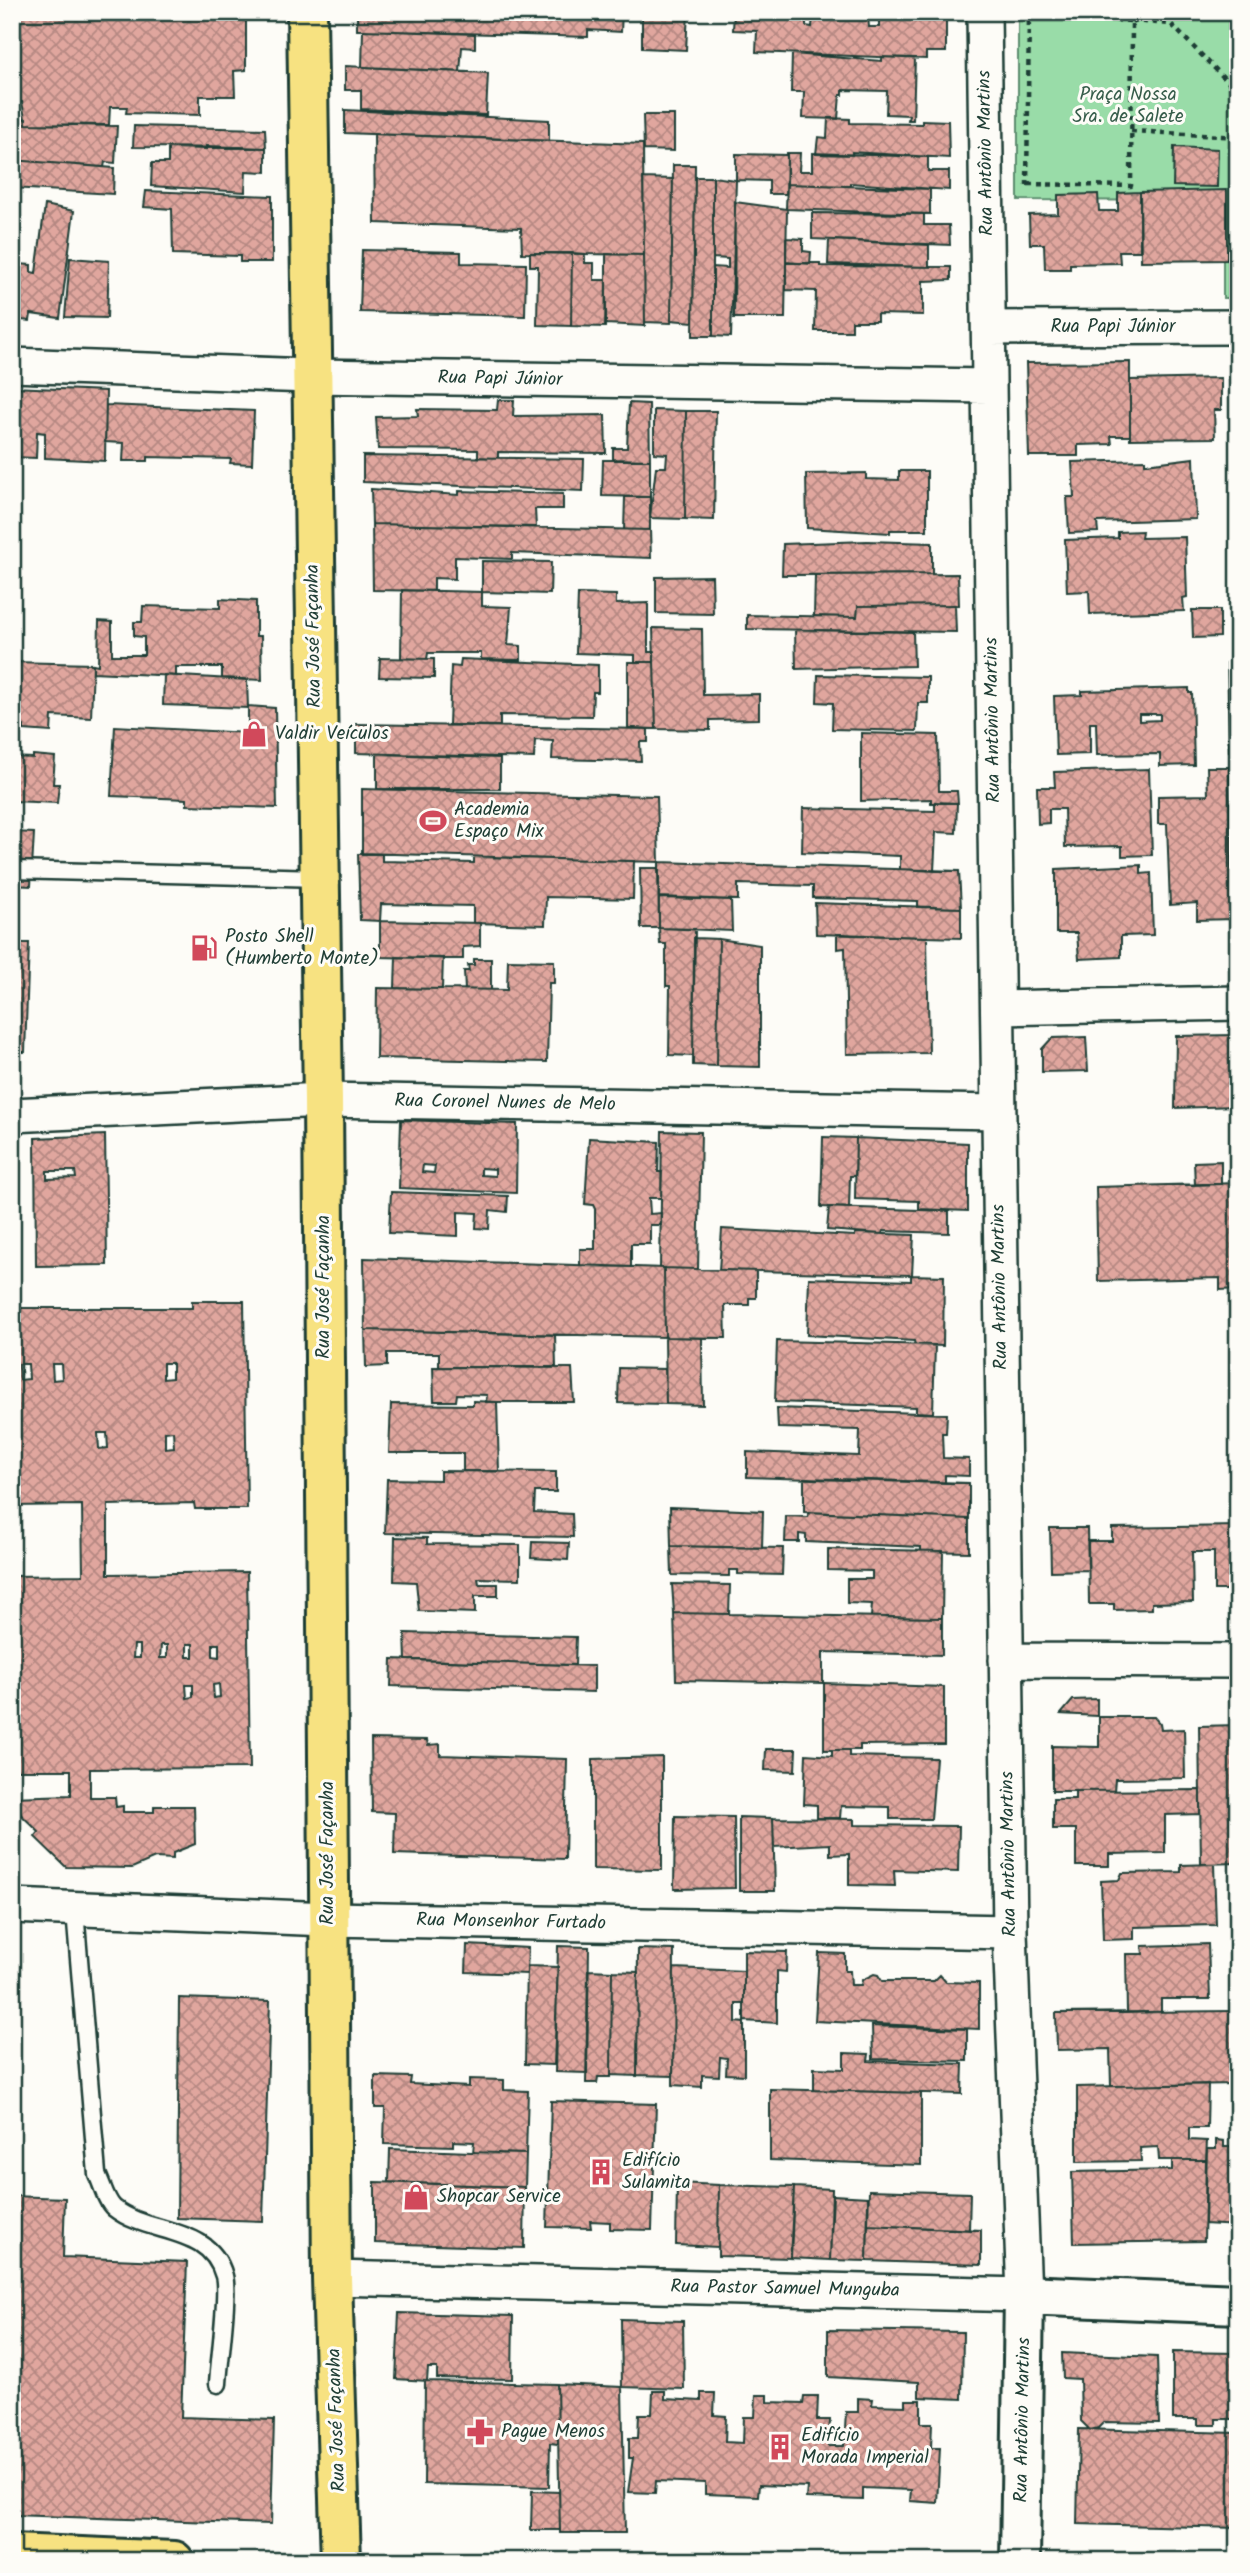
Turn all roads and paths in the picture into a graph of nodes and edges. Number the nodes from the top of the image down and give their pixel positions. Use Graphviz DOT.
graph roads {
  1 [pos="307,12"];
  2 [pos="984,12"];
  3 [pos="1029,14"];
  4 [pos="1132,21"];
  5 [pos="1238,92"];
  6 [pos="1131,131"];
  7 [pos="1238,137"];
  8 [pos="1028,184"];
  9 [pos="1023,192"];
  10 [pos="1238,327"];
  11 [pos="989,328"];
  12 [pos="12,365"];
  13 [pos="310,376"];
  14 [pos="988,386"];
  15 [pos="12,870"];
  16 [pos="318,878"];
  17 [pos="1238,1003"];
  18 [pos="998,1008"];
  19 [pos="323,1100"];
  20 [pos="998,1112"];
  21 [pos="12,1115"];
  22 [pos="1006,1660"];
  23 [pos="1238,1661"];
  24 [pos="12,1906"];
  25 [pos="75,1911"];
  26 [pos="328,1919"];
  27 [pos="1010,1932"];
  28 [pos="332,2278"];
  29 [pos="1024,2295"];
  30 [pos="1238,2304"];
  31 [pos="218,2384"];
  32 [pos="12,2554"];
  33 [pos="174,2561"];
  34 [pos="341,2561"];
  35 [pos="1020,2561"];
  1 -- 13 [label="main road, Rua José Façanha"];
  2 -- 11 [label="street, Rua Antônio Martins"];
  3 -- 4 [label="path"];
  3 -- 8 [label="path"];
  4 -- 5 [label="path"];
  4 -- 6 [label="path"];
  6 -- 7 [label="path"];
  6 -- 8 [label="path"];
  8 -- 9 [label="path"];
  10 -- 11 [label="street, Rua Papi Júnior"];
  11 -- 14 [label="street, Rua Antônio Martins"];
  12 -- 13 [label="street, Rua Papi Júnior"];
  13 -- 14 [label="street, Rua Papi Júnior"];
  13 -- 16 [label="main road, Rua José Façanha"];
  14 -- 18 [label="street, Rua Antônio Martins"];
  15 -- 16 [label="lane"];
  16 -- 19 [label="main road, Rua José Façanha"];
  17 -- 18 [label="street"];
  18 -- 20 [label="street, Rua Antônio Martins"];
  19 -- 20 [label="street, Rua Coronel Nunes de Melo"];
  19 -- 21 [label="street, Rua Coronel Nunes de Melo"];
  19 -- 26 [label="main road, Rua José Façanha"];
  20 -- 22 [label="street, Rua Antônio Martins"];
  22 -- 23 [label="street"];
  22 -- 27 [label="street, Rua Antônio Martins"];
  24 -- 25 [label="street, Rua Monsenhor Furtado"];
  25 -- 26 [label="street, Rua Monsenhor Furtado"];
  25 -- 31 [label="lane"];
  26 -- 27 [label="street, Rua Monsenhor Furtado"];
  26 -- 28 [label="main road, Rua José Façanha"];
  27 -- 29 [label="street, Rua Antônio Martins"];
  28 -- 29 [label="street, Rua Pastor Samuel Munguba"];
  28 -- 34 [label="main road, Rua José Façanha"];
  29 -- 30 [label="street, Rua Pastor Samuel Munguba"];
  29 -- 35 [label="street, Rua Antônio Martins"];
  32 -- 33 [label="main road"];
}
